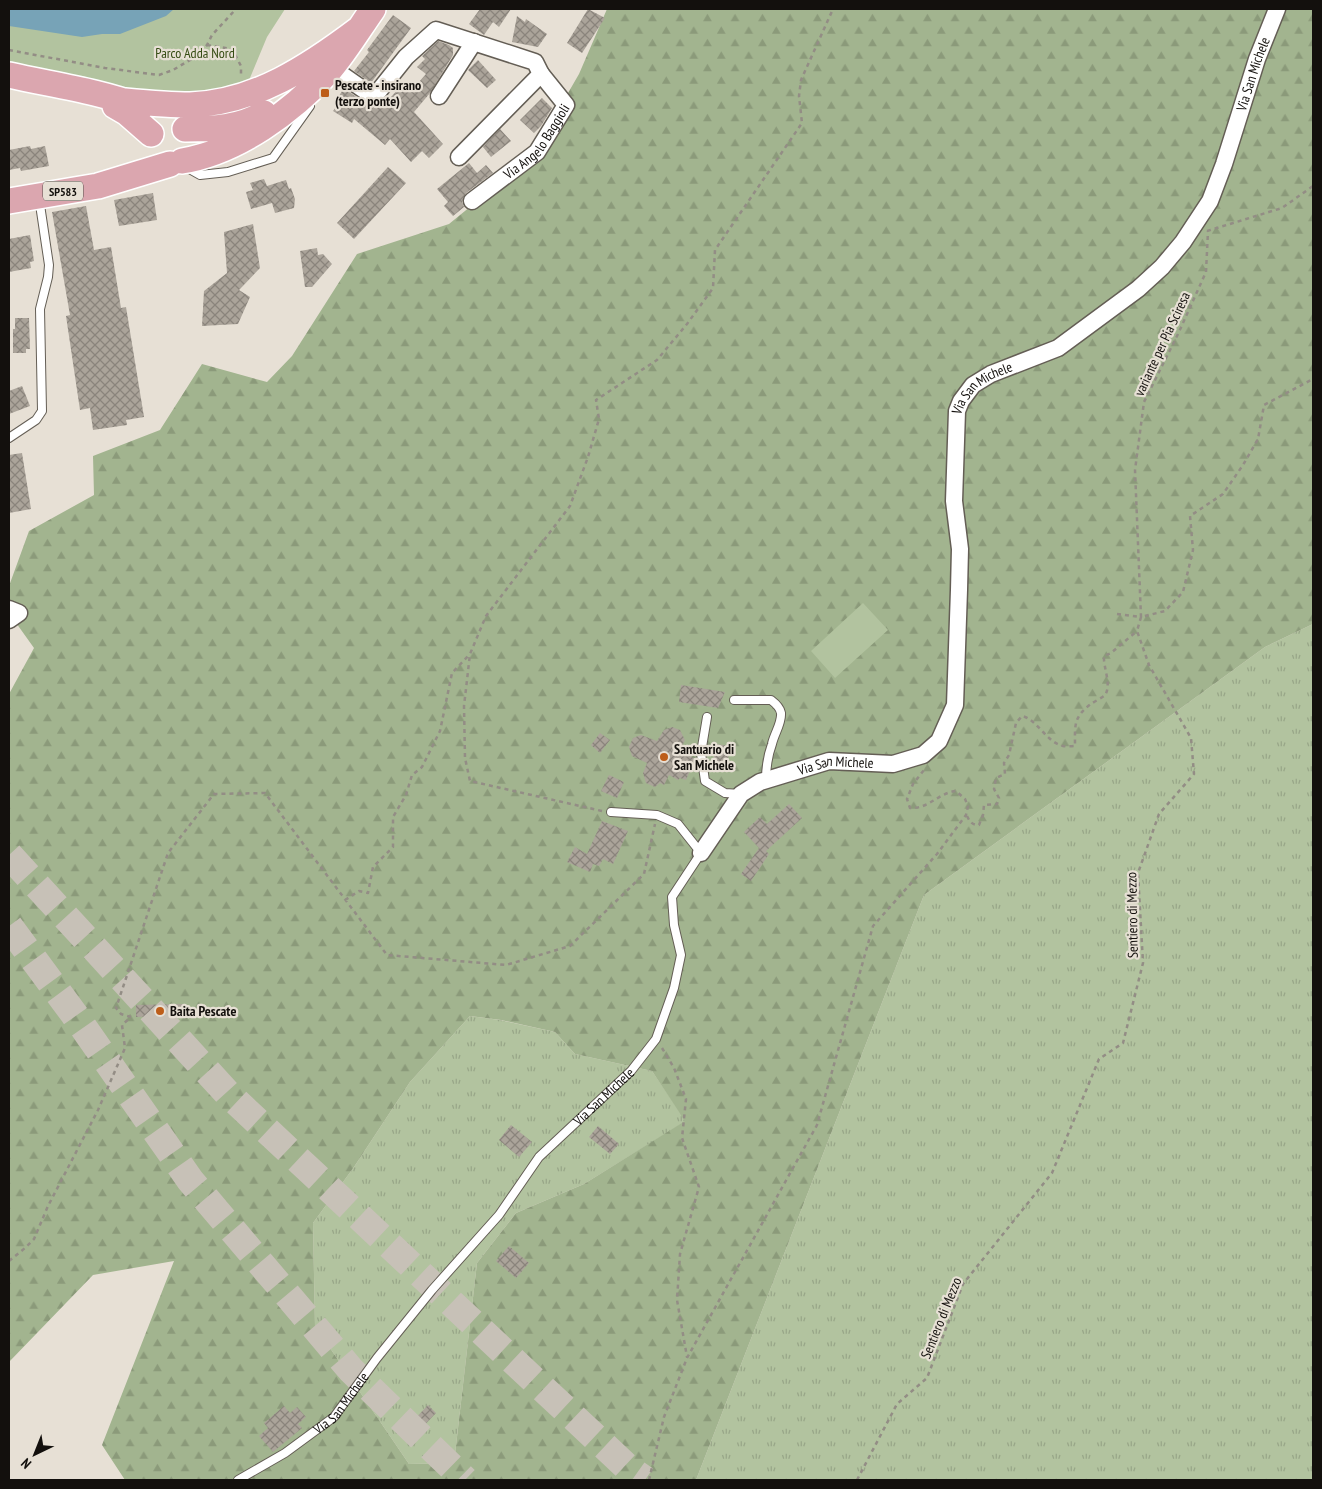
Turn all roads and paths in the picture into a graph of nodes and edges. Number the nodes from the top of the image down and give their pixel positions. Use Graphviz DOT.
graph roads {
  1 [pos="236,9"];
  2 [pos="834,9"];
  3 [pos="1277,9"];
  4 [pos="366,19"];
  5 [pos="474,42"];
  6 [pos="207,45"];
  7 [pos="9,50"];
  8 [pos="331,67"];
  9 [pos="541,74"];
  10 [pos="9,75"];
  11 [pos="242,82"];
  12 [pos="9,88"];
  13 [pos="439,96"];
  14 [pos="125,101"];
  15 [pos="180,126"];
  16 [pos="150,140"];
  17 [pos="459,157"];
  18 [pos="177,163"];
  19 [pos="118,181"];
  20 [pos="1313,186"];
  21 [pos="38,195"];
  22 [pos="9,201"];
  23 [pos="472,201"];
  24 [pos="1208,231"];
  25 [pos="1186,237"];
  26 [pos="1313,379"];
  27 [pos="9,438"];
  28 [pos="9,609"];
  29 [pos="1117,614"];
  30 [pos="1141,617"];
  31 [pos="9,620"];
  32 [pos="1137,631"];
  33 [pos="470,654"];
  34 [pos="734,700"];
  35 [pos="707,717"];
  36 [pos="923,755"];
  37 [pos="766,780"];
  38 [pos="741,794"];
  39 [pos="611,812"];
  40 [pos="657,815"];
  41 [pos="966,815"];
  42 [pos="700,853"];
  43 [pos="345,900"];
  44 [pos="656,1039"];
  45 [pos="9,1261"];
  46 [pos="687,1358"];
  47 [pos="238,1480"];
  48 [pos="650,1480"];
  49 [pos="857,1480"];
  1 -- 6 [label="path"];
  2 -- 33 [label="path"];
  3 -- 25 [label="street, Via San Michele"];
  4 -- 8 [label="main road"];
  4 -- 14 [label="main road"];
  4 -- 15 [label="main road"];
  5 -- 8 [label="street, Via Angelo Baggioli"];
  5 -- 9 [label="street, Via Angelo Baggioli"];
  5 -- 13 [label="street"];
  6 -- 7 [label="path"];
  6 -- 11 [label="path"];
  8 -- 18 [label="main road"];
  9 -- 17 [label="street"];
  9 -- 23 [label="street, Via Angelo Baggioli"];
  10 -- 14 [label="main road"];
  12 -- 16 [label="main road"];
  14 -- 15 [label="main road"];
  15 -- 16 [label="main road"];
  15 -- 18 [label="main road"];
  16 -- 18 [label="main road"];
  16 -- 19 [label="main road"];
  18 -- 19 [label="main road"];
  19 -- 21 [label="main road, SP583"];
  20 -- 24 [label="path"];
  21 -- 22 [label="main road, SP583"];
  21 -- 27 [label="lane"];
  24 -- 25 [label="path"];
  24 -- 30 [label="path, variante per Pia Sciresa"];
  25 -- 36 [label="street, Via San Michele"];
  26 -- 30 [label="path"];
  28 -- 31 [label="street"];
  29 -- 30 [label="path"];
  30 -- 32 [label="path"];
  32 -- 41 [label="path"];
  32 -- 49 [label="path, Sentiero di Mezzo"];
  33 -- 39 [label="path"];
  33 -- 43 [label="path"];
  34 -- 37 [label="lane"];
  35 -- 38 [label="lane"];
  36 -- 37 [label="street, Via San Michele"];
  36 -- 41 [label="path"];
  37 -- 38 [label="street, Via San Michele"];
  38 -- 42 [label="street, Via San Michele"];
  39 -- 40 [label="lane"];
  40 -- 42 [label="lane"];
  40 -- 43 [label="path"];
  41 -- 46 [label="path"];
  42 -- 44 [label="lane, Via San Michele"];
  43 -- 45 [label="path"];
  44 -- 46 [label="path"];
  44 -- 47 [label="lane, Via San Michele"];
  46 -- 48 [label="path"];
}
